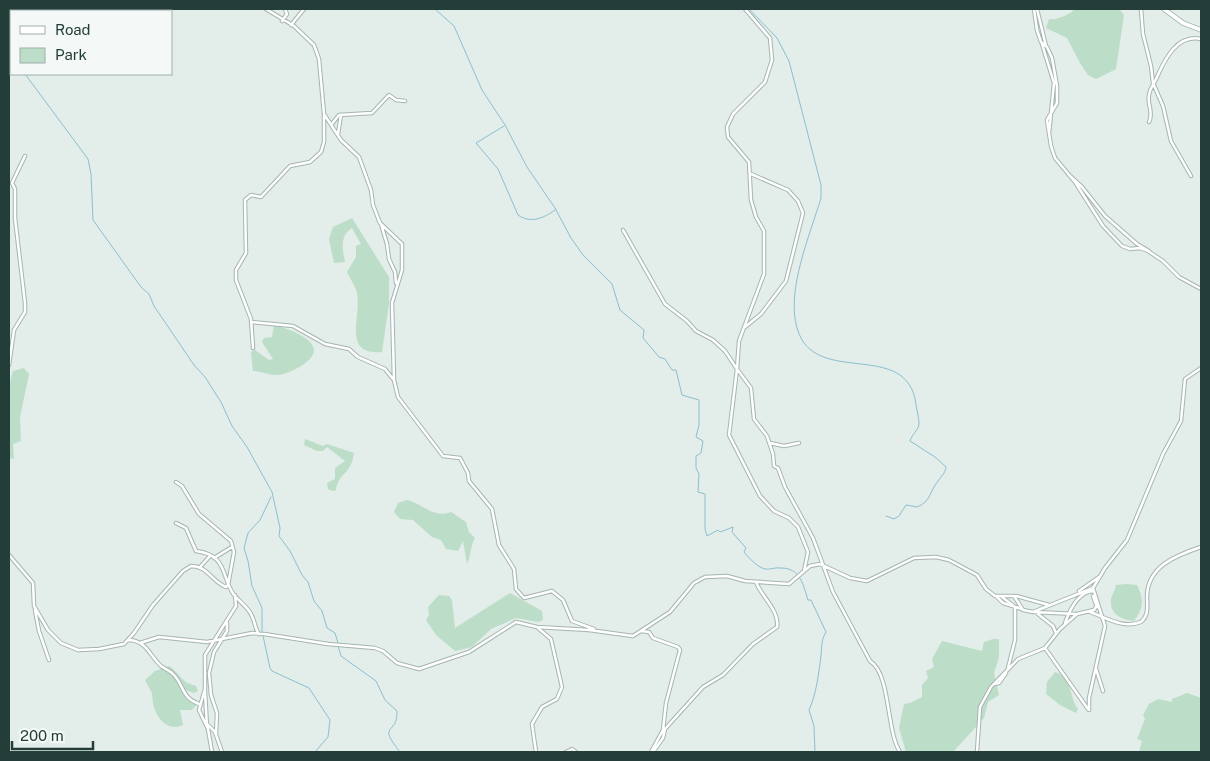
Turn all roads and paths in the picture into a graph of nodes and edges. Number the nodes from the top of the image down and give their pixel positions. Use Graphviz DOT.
graph roads {
  1 [pos="266,9"];
  2 [pos="285,9"];
  3 [pos="304,9"];
  4 [pos="745,9"];
  5 [pos="1035,9"];
  6 [pos="1141,9"];
  7 [pos="1164,9"];
  8 [pos="282,21"];
  9 [pos="291,24"];
  10 [pos="1201,30"];
  11 [pos="1201,39"];
  12 [pos="1041,42"];
  13 [pos="1046,47"];
  14 [pos="1153,83"];
  15 [pos="405,101"];
  16 [pos="1052,110"];
  17 [pos="324,114"];
  18 [pos="341,114"];
  19 [pos="1149,122"];
  20 [pos="331,124"];
  21 [pos="338,136"];
  22 [pos="25,156"];
  23 [pos="751,174"];
  24 [pos="1068,175"];
  25 [pos="1191,176"];
  26 [pos="380,223"];
  27 [pos="623,230"];
  28 [pos="1150,252"];
  29 [pos="396,287"];
  30 [pos="1201,289"];
  31 [pos="252,322"];
  32 [pos="744,328"];
  33 [pos="253,348"];
  34 [pos="9,365"];
  35 [pos="1201,368"];
  36 [pos="737,369"];
  37 [pos="394,380"];
  38 [pos="770,443"];
  39 [pos="798,443"];
  40 [pos="176,482"];
  41 [pos="176,523"];
  42 [pos="233,546"];
  43 [pos="1201,547"];
  44 [pos="9,555"];
  45 [pos="210,556"];
  46 [pos="214,558"];
  47 [pos="824,566"];
  48 [pos="200,567"];
  49 [pos="804,571"];
  50 [pos="1100,576"];
  51 [pos="756,582"];
  52 [pos="228,585"];
  53 [pos="1093,589"];
  54 [pos="1076,594"];
  55 [pos="235,595"];
  56 [pos="999,596"];
  57 [pos="1014,596"];
  58 [pos="1052,605"];
  59 [pos="34,606"];
  60 [pos="1097,606"];
  61 [pos="1016,607"];
  62 [pos="1023,610"];
  63 [pos="1090,611"];
  64 [pos="1033,612"];
  65 [pos="1037,613"];
  66 [pos="1077,614"];
  67 [pos="1068,615"];
  68 [pos="1104,618"];
  69 [pos="227,623"];
  70 [pos="1064,625"];
  71 [pos="537,627"];
  72 [pos="602,632"];
  73 [pos="640,632"];
  74 [pos="262,634"];
  75 [pos="1056,634"];
  76 [pos="128,640"];
  77 [pos="220,640"];
  78 [pos="214,642"];
  79 [pos="140,643"];
  80 [pos="1045,648"];
  81 [pos="49,660"];
  82 [pos="1095,667"];
  83 [pos="1008,669"];
  84 [pos="209,673"];
  85 [pos="206,679"];
  86 [pos="205,689"];
  87 [pos="1103,691"];
  88 [pos="199,704"];
  89 [pos="207,724"];
  90 [pos="208,729"];
  91 [pos="216,734"];
  92 [pos="212,752"];
  93 [pos="222,752"];
  94 [pos="536,752"];
  95 [pos="566,752"];
  96 [pos="576,752"];
  97 [pos="652,752"];
  98 [pos="900,752"];
  99 [pos="977,752"];
  1 -- 8 [label="street"];
  2 -- 8 [label="street"];
  3 -- 9 [label="street"];
  4 -- 23 [label="street"];
  5 -- 12 [label="street"];
  5 -- 13 [label="street"];
  6 -- 14 [label="street"];
  7 -- 10 [label="street"];
  8 -- 9 [label="street"];
  9 -- 17 [label="street"];
  11 -- 14 [label="street"];
  12 -- 13 [label="street"];
  12 -- 16 [label="street"];
  13 -- 16 [label="street"];
  14 -- 19 [label="street"];
  14 -- 25 [label="street"];
  15 -- 18 [label="street"];
  16 -- 24 [label="street"];
  17 -- 20 [label="street"];
  17 -- 31 [label="street"];
  18 -- 20 [label="street"];
  18 -- 21 [label="street"];
  20 -- 21 [label="street"];
  21 -- 26 [label="street"];
  22 -- 34 [label="street"];
  23 -- 32 [label="street"];
  23 -- 32 [label="street"];
  24 -- 28 [label="street"];
  24 -- 28 [label="street"];
  26 -- 29 [label="street"];
  26 -- 29 [label="street"];
  27 -- 36 [label="street"];
  28 -- 30 [label="street"];
  29 -- 37 [label="street"];
  31 -- 33 [label="street"];
  31 -- 37 [label="street"];
  32 -- 36 [label="street"];
  35 -- 50 [label="street"];
  36 -- 38 [label="street"];
  36 -- 49 [label="street"];
  37 -- 72 [label="street"];
  38 -- 39 [label="street"];
  38 -- 47 [label="street"];
  40 -- 42 [label="street"];
  41 -- 45 [label="street"];
  42 -- 46 [label="street"];
  42 -- 52 [label="street"];
  43 -- 68 [label="street"];
  44 -- 59 [label="street"];
  45 -- 46 [label="street"];
  45 -- 48 [label="street"];
  46 -- 52 [label="street"];
  47 -- 49 [label="street"];
  47 -- 56 [label="street"];
  47 -- 98 [label="street"];
  48 -- 52 [label="street"];
  48 -- 76 [label="street"];
  49 -- 51 [label="street"];
  50 -- 53 [label="street"];
  50 -- 54 [label="street"];
  51 -- 73 [label="street"];
  51 -- 97 [label="street"];
  52 -- 55 [label="street"];
  53 -- 54 [label="street"];
  53 -- 60 [label="street"];
  53 -- 67 [label="street"];
  54 -- 58 [label="street"];
  55 -- 69 [label="street"];
  55 -- 74 [label="street"];
  56 -- 57 [label="street"];
  56 -- 61 [label="street"];
  57 -- 58 [label="street"];
  57 -- 62 [label="street"];
  58 -- 64 [label="street"];
  59 -- 76 [label="street"];
  59 -- 81 [label="street"];
  60 -- 63 [label="street"];
  60 -- 68 [label="street"];
  61 -- 62 [label="street"];
  61 -- 83 [label="street"];
  62 -- 64 [label="street"];
  63 -- 66 [label="street"];
  63 -- 68 [label="street"];
  64 -- 65 [label="street"];
  65 -- 67 [label="street"];
  65 -- 75 [label="street"];
  66 -- 67 [label="street"];
  66 -- 70 [label="street"];
  67 -- 70 [label="street"];
  68 -- 82 [label="street"];
  69 -- 77 [label="street"];
  69 -- 78 [label="street"];
  70 -- 75 [label="street"];
  71 -- 72 [label="street"];
  71 -- 74 [label="street"];
  71 -- 94 [label="street"];
  72 -- 73 [label="street"];
  73 -- 97 [label="street"];
  74 -- 77 [label="street"];
  75 -- 80 [label="street"];
  76 -- 79 [label="street"];
  77 -- 78 [label="street"];
  77 -- 84 [label="street"];
  78 -- 79 [label="street"];
  78 -- 85 [label="street"];
  79 -- 88 [label="street"];
  80 -- 82 [label="street"];
  80 -- 83 [label="street"];
  82 -- 87 [label="street"];
  83 -- 99 [label="street"];
  84 -- 85 [label="street"];
  84 -- 91 [label="street"];
  85 -- 86 [label="street"];
  86 -- 88 [label="street"];
  86 -- 89 [label="street"];
  88 -- 90 [label="street"];
  89 -- 90 [label="street"];
  89 -- 91 [label="street"];
  90 -- 92 [label="street"];
  91 -- 93 [label="street"];
  95 -- 96 [label="street"];
}
